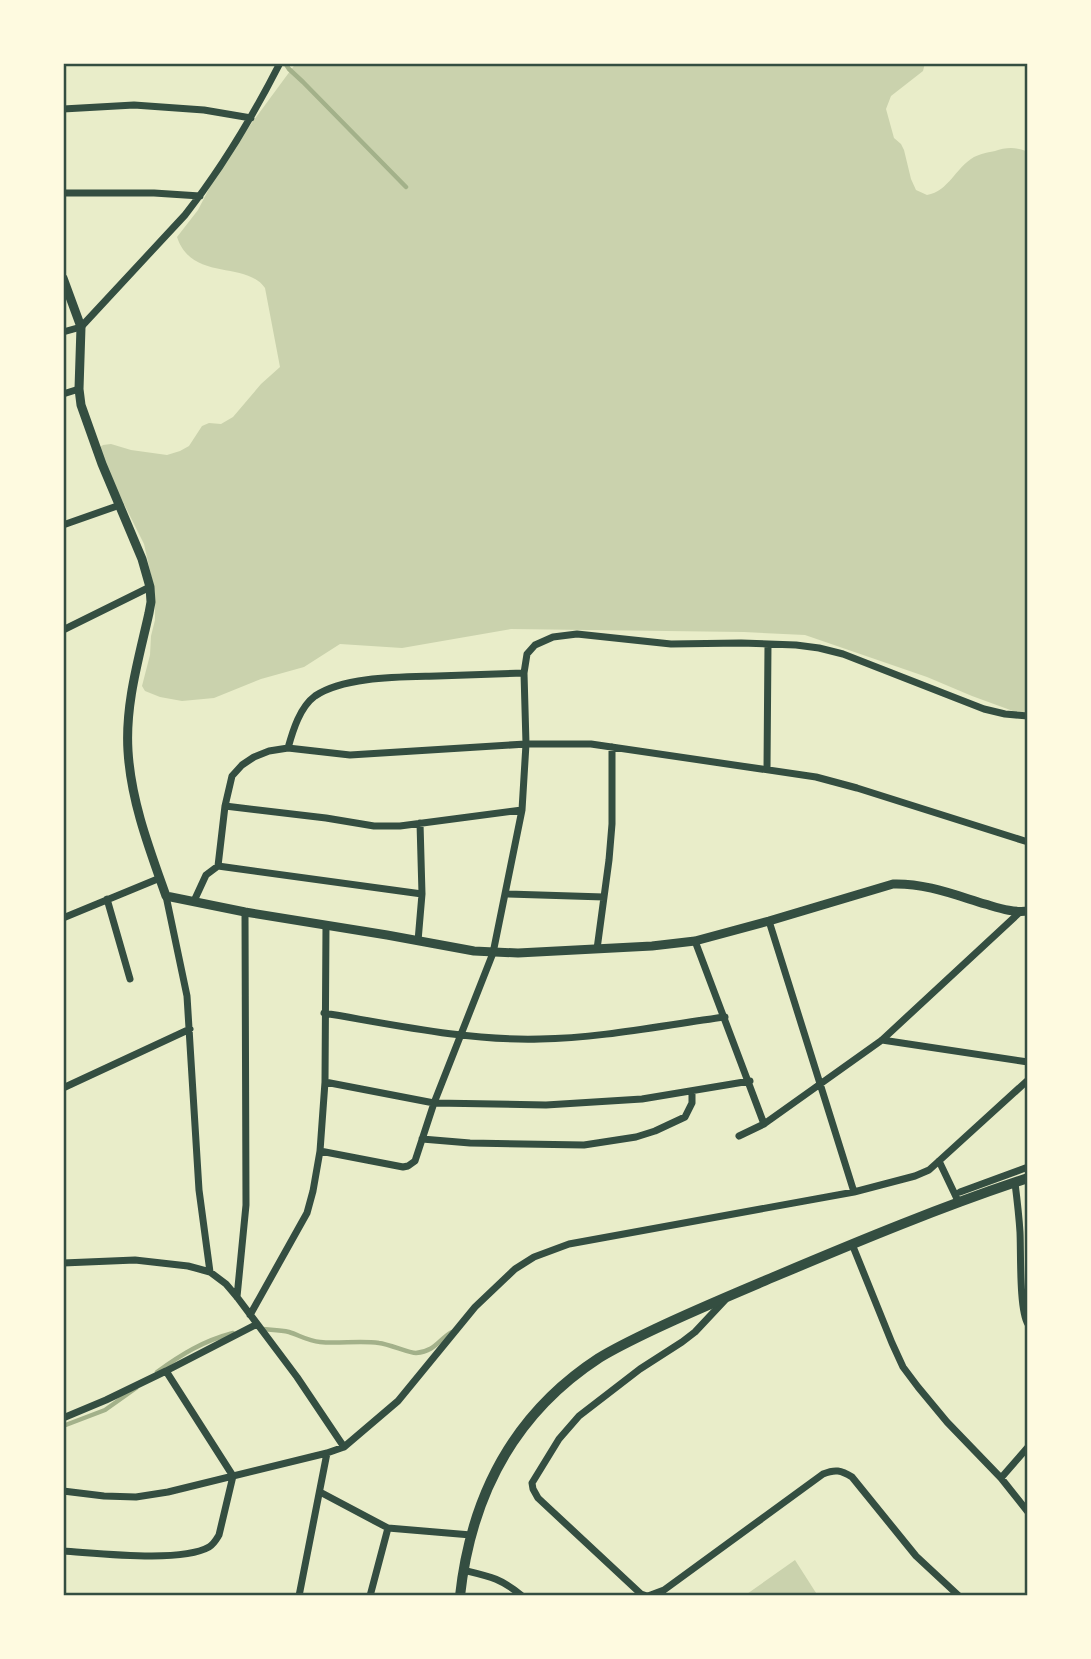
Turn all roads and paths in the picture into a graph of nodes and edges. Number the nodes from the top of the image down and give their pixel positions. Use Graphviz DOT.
graph roads {
  1 [pos="280,63"];
  2 [pos="63,109"];
  3 [pos="251,118"];
  4 [pos="63,193"];
  5 [pos="200,197"];
  6 [pos="63,278"];
  7 [pos="81,327"];
  8 [pos="63,332"];
  9 [pos="79,389"];
  10 [pos="63,394"];
  11 [pos="120,505"];
  12 [pos="63,525"];
  13 [pos="150,587"];
  14 [pos="63,630"];
  15 [pos="768,644"];
  16 [pos="524,673"];
  17 [pos="1028,716"];
  18 [pos="526,744"];
  19 [pos="612,747"];
  20 [pos="288,748"];
  21 [pos="767,769"];
  22 [pos="225,806"];
  23 [pos="522,810"];
  24 [pos="420,824"];
  25 [pos="1028,842"];
  26 [pos="218,866"];
  27 [pos="160,878"];
  28 [pos="422,894"];
  29 [pos="506,894"];
  30 [pos="166,896"];
  31 [pos="604,897"];
  32 [pos="107,899"];
  33 [pos="194,901"];
  34 [pos="1024,911"];
  35 [pos="245,912"];
  36 [pos="64,915"];
  37 [pos="769,921"];
  38 [pos="326,925"];
  39 [pos="418,941"];
  40 [pos="695,941"];
  41 [pos="597,949"];
  42 [pos="493,953"];
  43 [pos="130,979"];
  44 [pos="324,1013"];
  45 [pos="725,1017"];
  46 [pos="190,1029"];
  47 [pos="460,1035"];
  48 [pos="882,1040"];
  49 [pos="1028,1062"];
  50 [pos="1028,1080"];
  51 [pos="750,1081"];
  52 [pos="325,1082"];
  53 [pos="820,1083"];
  54 [pos="63,1088"];
  55 [pos="692,1091"];
  56 [pos="435,1103"];
  57 [pos="764,1124"];
  58 [pos="739,1136"];
  59 [pos="422,1139"];
  60 [pos="320,1151"];
  61 [pos="939,1161"];
  62 [pos="1028,1167"];
  63 [pos="1028,1178"];
  64 [pos="1015,1183"];
  65 [pos="853,1192"];
  66 [pos="959,1198"];
  67 [pos="852,1244"];
  68 [pos="63,1263"];
  69 [pos="210,1272"];
  70 [pos="729,1296"];
  71 [pos="237,1297"];
  72 [pos="250,1315"];
  73 [pos="257,1324"];
  74 [pos="1028,1324"];
  75 [pos="166,1371"];
  76 [pos="63,1418"];
  77 [pos="344,1447"];
  78 [pos="1028,1447"];
  79 [pos="327,1453"];
  80 [pos="233,1476"];
  81 [pos="1001,1478"];
  82 [pos="63,1491"];
  83 [pos="320,1492"];
  84 [pos="1028,1512"];
  85 [pos="388,1528"];
  86 [pos="471,1535"];
  87 [pos="63,1551"];
  88 [pos="463,1570"];
  89 [pos="299,1596"];
  90 [pos="370,1596"];
  91 [pos="460,1596"];
  92 [pos="522,1596"];
  93 [pos="648,1596"];
  94 [pos="959,1596"];
  1 -- 3 [label="street"];
  2 -- 3 [label="street"];
  3 -- 5 [label="street"];
  4 -- 5 [label="street"];
  5 -- 7 [label="street"];
  6 -- 7 [label="street"];
  7 -- 8 [label="street"];
  7 -- 9 [label="street"];
  9 -- 10 [label="street"];
  9 -- 11 [label="street"];
  11 -- 12 [label="street"];
  11 -- 13 [label="street"];
  13 -- 14 [label="street"];
  13 -- 27 [label="street"];
  15 -- 16 [label="street"];
  15 -- 17 [label="street"];
  15 -- 21 [label="street"];
  16 -- 18 [label="street"];
  16 -- 20 [label="street"];
  18 -- 19 [label="street"];
  18 -- 20 [label="street"];
  18 -- 23 [label="street"];
  19 -- 21 [label="street"];
  19 -- 31 [label="street"];
  20 -- 22 [label="street"];
  21 -- 25 [label="street"];
  22 -- 24 [label="street"];
  22 -- 26 [label="street"];
  23 -- 24 [label="street"];
  23 -- 29 [label="street"];
  24 -- 28 [label="street"];
  26 -- 28 [label="street"];
  26 -- 33 [label="street"];
  27 -- 30 [label="street"];
  27 -- 32 [label="street"];
  28 -- 39 [label="street"];
  29 -- 31 [label="street"];
  29 -- 42 [label="street"];
  30 -- 33 [label="street"];
  30 -- 46 [label="street"];
  31 -- 41 [label="street"];
  32 -- 36 [label="street"];
  32 -- 43 [label="street"];
  33 -- 35 [label="street"];
  34 -- 37 [label="street"];
  34 -- 48 [label="street"];
  35 -- 38 [label="street"];
  35 -- 71 [label="street"];
  37 -- 40 [label="street"];
  37 -- 53 [label="street"];
  38 -- 39 [label="street"];
  38 -- 44 [label="street"];
  39 -- 42 [label="street"];
  40 -- 41 [label="street"];
  40 -- 45 [label="street"];
  41 -- 42 [label="street"];
  42 -- 47 [label="street"];
  44 -- 47 [label="street"];
  44 -- 52 [label="street"];
  45 -- 47 [label="street"];
  45 -- 51 [label="street"];
  46 -- 54 [label="street"];
  46 -- 69 [label="street"];
  47 -- 56 [label="street"];
  48 -- 49 [label="street"];
  48 -- 53 [label="street"];
  50 -- 61 [label="street"];
  51 -- 55 [label="street"];
  51 -- 57 [label="street"];
  52 -- 56 [label="street"];
  52 -- 60 [label="street"];
  53 -- 57 [label="street"];
  53 -- 65 [label="street"];
  55 -- 56 [label="street"];
  55 -- 59 [label="street"];
  56 -- 59 [label="street"];
  57 -- 58 [label="street"];
  59 -- 60 [label="street"];
  60 -- 72 [label="street"];
  61 -- 65 [label="street"];
  61 -- 66 [label="street"];
  62 -- 66 [label="street"];
  63 -- 64 [label="main road"];
  64 -- 66 [label="main road"];
  64 -- 74 [label="street"];
  65 -- 77 [label="street"];
  66 -- 67 [label="main road"];
  67 -- 70 [label="main road"];
  67 -- 81 [label="street"];
  68 -- 69 [label="street"];
  69 -- 71 [label="street"];
  70 -- 86 [label="main road"];
  70 -- 93 [label="street"];
  71 -- 72 [label="street"];
  72 -- 73 [label="street"];
  73 -- 75 [label="street"];
  73 -- 77 [label="street"];
  75 -- 76 [label="street"];
  75 -- 80 [label="street"];
  77 -- 79 [label="street"];
  78 -- 81 [label="street"];
  79 -- 80 [label="street"];
  79 -- 83 [label="street"];
  80 -- 82 [label="street"];
  80 -- 87 [label="street"];
  81 -- 84 [label="street"];
  83 -- 85 [label="street"];
  83 -- 89 [label="street"];
  85 -- 86 [label="street"];
  85 -- 90 [label="street"];
  86 -- 88 [label="main road"];
  88 -- 91 [label="main road"];
  88 -- 92 [label="street"];
  93 -- 94 [label="street"];
}
